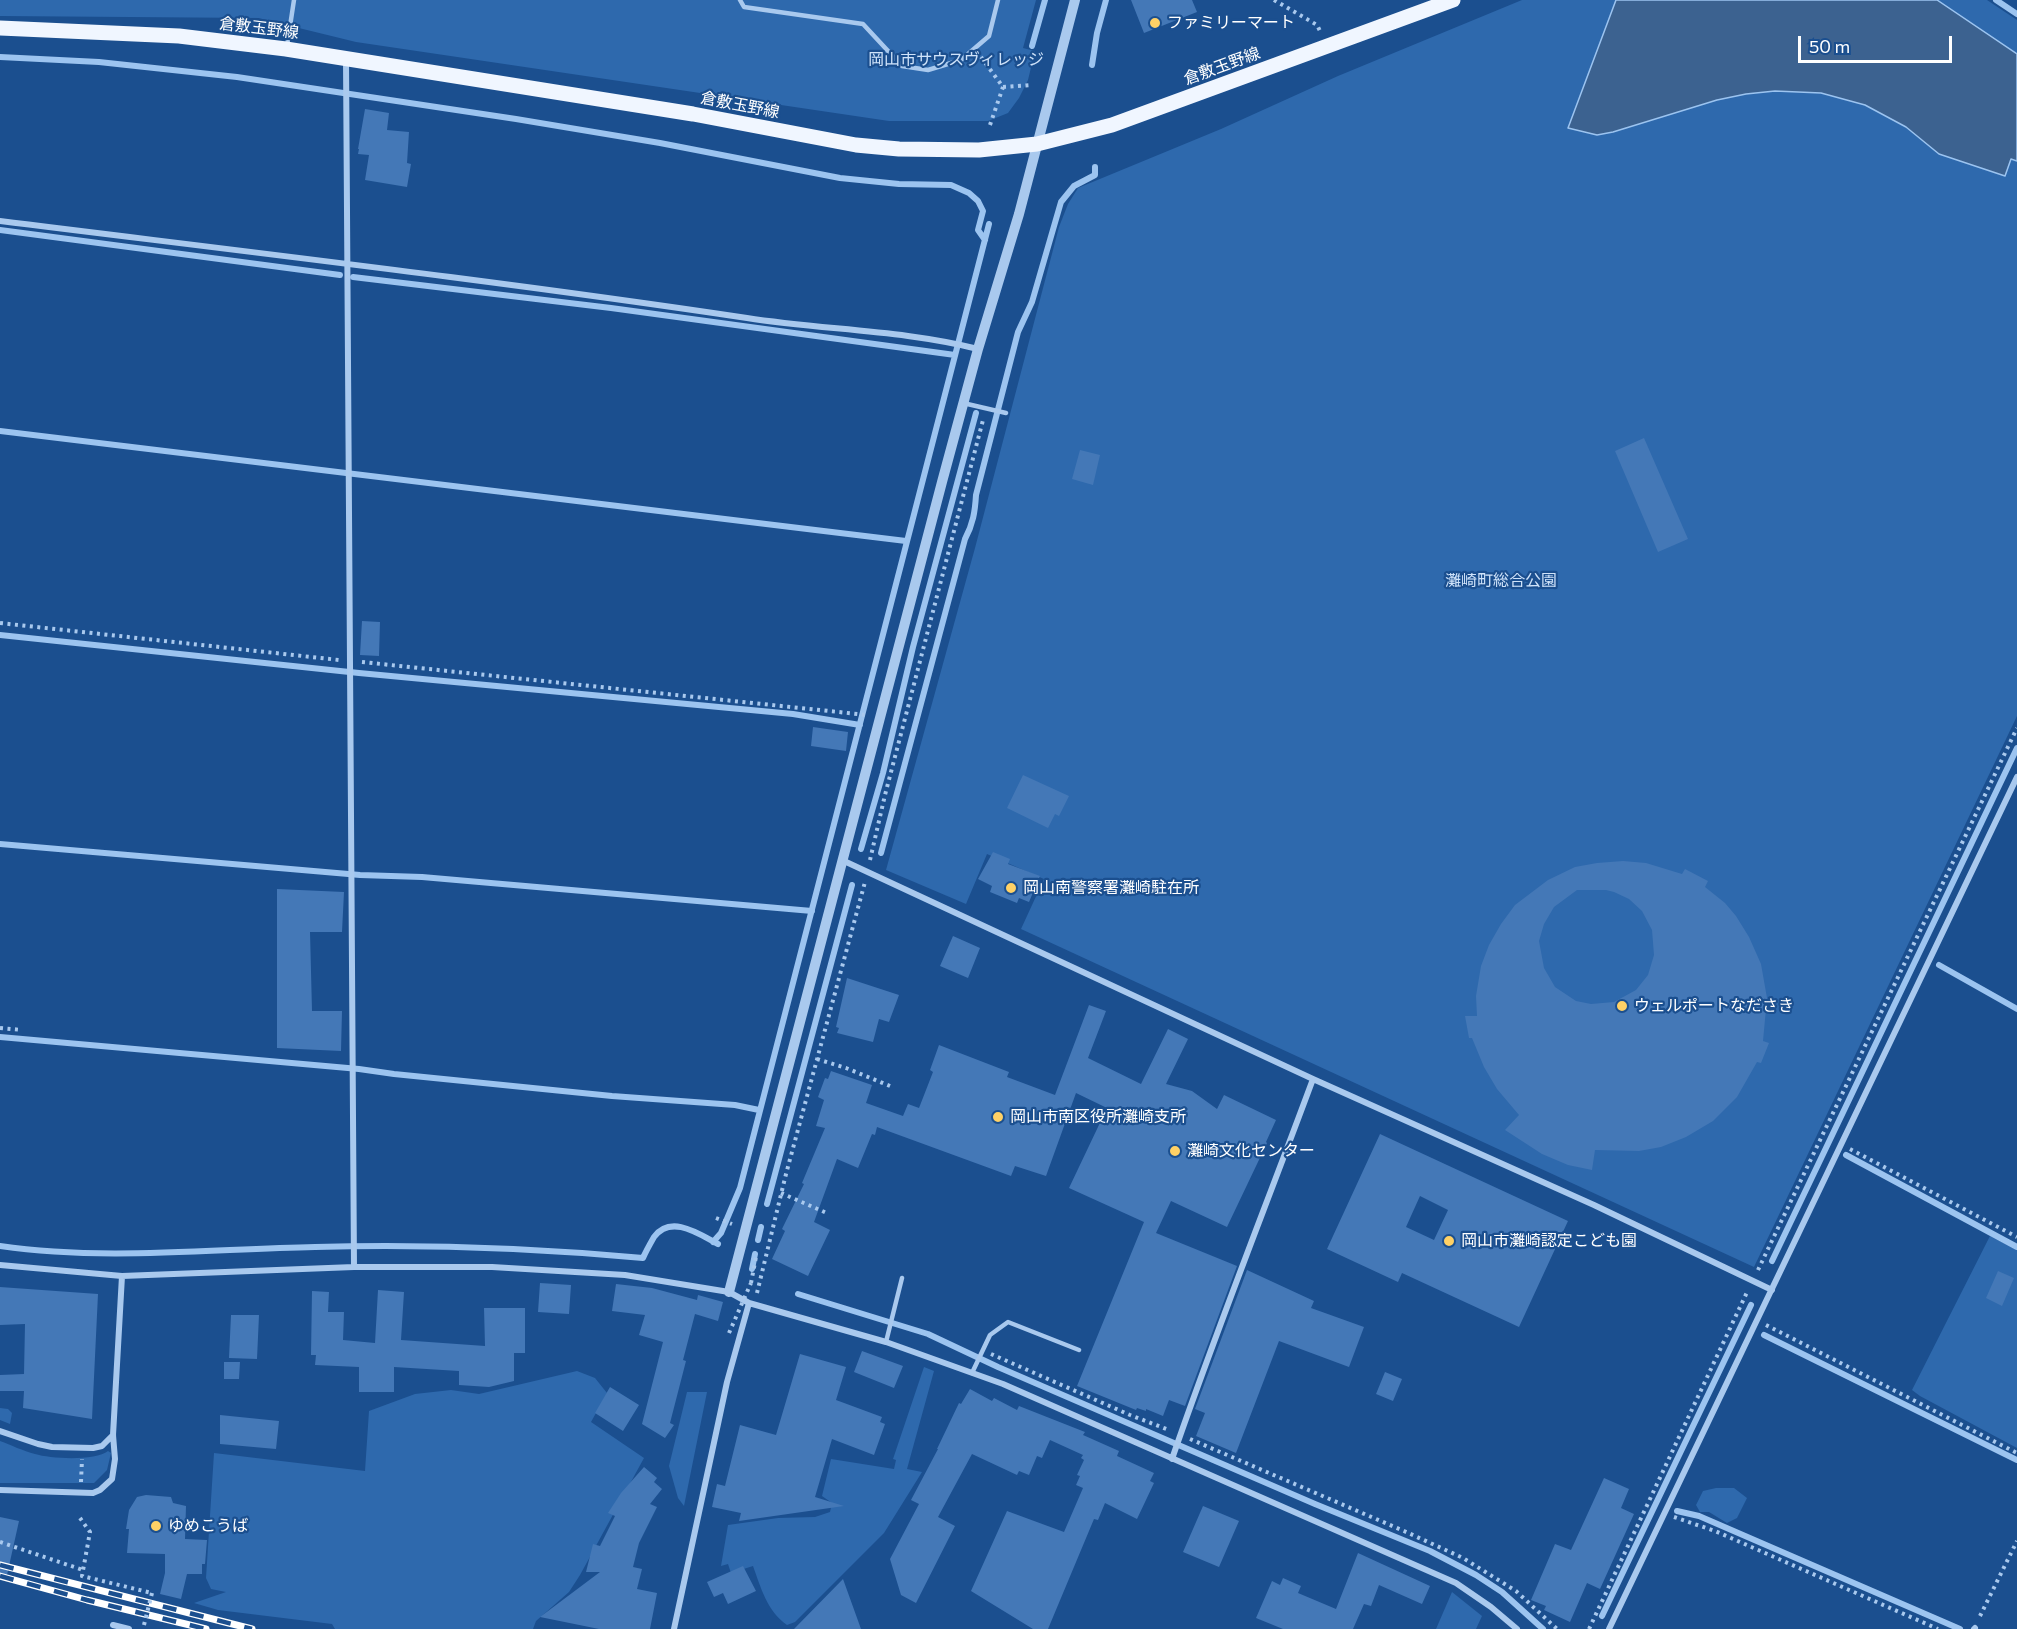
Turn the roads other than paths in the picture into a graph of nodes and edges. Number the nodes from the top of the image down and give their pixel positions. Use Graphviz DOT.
graph roads {
  1 [pos="294,0"];
  2 [pos="740,0"];
  3 [pos="998,0"];
  4 [pos="1075,0"];
  5 [pos="1454,0"];
  6 [pos="0,27"];
  7 [pos="286,49"];
  8 [pos="346,60"];
  9 [pos="1037,144"];
  10 [pos="0,221"];
  11 [pos="346,264"];
  12 [pos="978,349"];
  13 [pos="963,403"];
  14 [pos="1006,413"];
  15 [pos="2017,777"];
  16 [pos="844,861"];
  17 [pos="1313,1079"];
  18 [pos="0,1265"];
  19 [pos="354,1267"];
  20 [pos="122,1276"];
  21 [pos="902,1278"];
  22 [pos="1772,1290"];
  23 [pos="729,1292"];
  24 [pos="749,1303"];
  25 [pos="886,1342"];
  26 [pos="1079,1350"];
  27 [pos="972,1373"];
  28 [pos="0,1431"];
  29 [pos="113,1435"];
  30 [pos="1172,1459"];
  31 [pos="0,1490"];
  32 [pos="113,1625"];
  33 [pos="129,1629"];
  34 [pos="674,1629"];
  35 [pos="1517,1629"];
  36 [pos="1609,1629"];
  1 -- 7 [label="lane"];
  2 -- 3 [label="lane"];
  4 -- 9 [label="street"];
  5 -- 9 [label="main road, 倉敷玉野線"];
  6 -- 7 [label="main road, 倉敷玉野線"];
  7 -- 8 [label="main road, 倉敷玉野線"];
  8 -- 9 [label="main road, 倉敷玉野線"];
  8 -- 11 [label="street"];
  9 -- 12 [label="street"];
  10 -- 11 [label="street"];
  11 -- 12 [label="street"];
  11 -- 19 [label="street"];
  12 -- 13 [label="street"];
  13 -- 14 [label="lane"];
  13 -- 16 [label="street"];
  15 -- 22 [label="street"];
  16 -- 17 [label="street"];
  16 -- 23 [label="street"];
  17 -- 22 [label="street"];
  17 -- 30 [label="street"];
  18 -- 20 [label="street"];
  19 -- 20 [label="street"];
  19 -- 23 [label="street"];
  20 -- 29 [label="street"];
  21 -- 25 [label="lane"];
  22 -- 36 [label="street"];
  23 -- 24 [label="street"];
  24 -- 25 [label="street"];
  24 -- 34 [label="street"];
  25 -- 27 [label="street"];
  26 -- 27 [label="lane"];
  27 -- 30 [label="street"];
  28 -- 29 [label="street"];
  29 -- 31 [label="street"];
  30 -- 35 [label="street"];
  32 -- 33 [label="street"];
}
